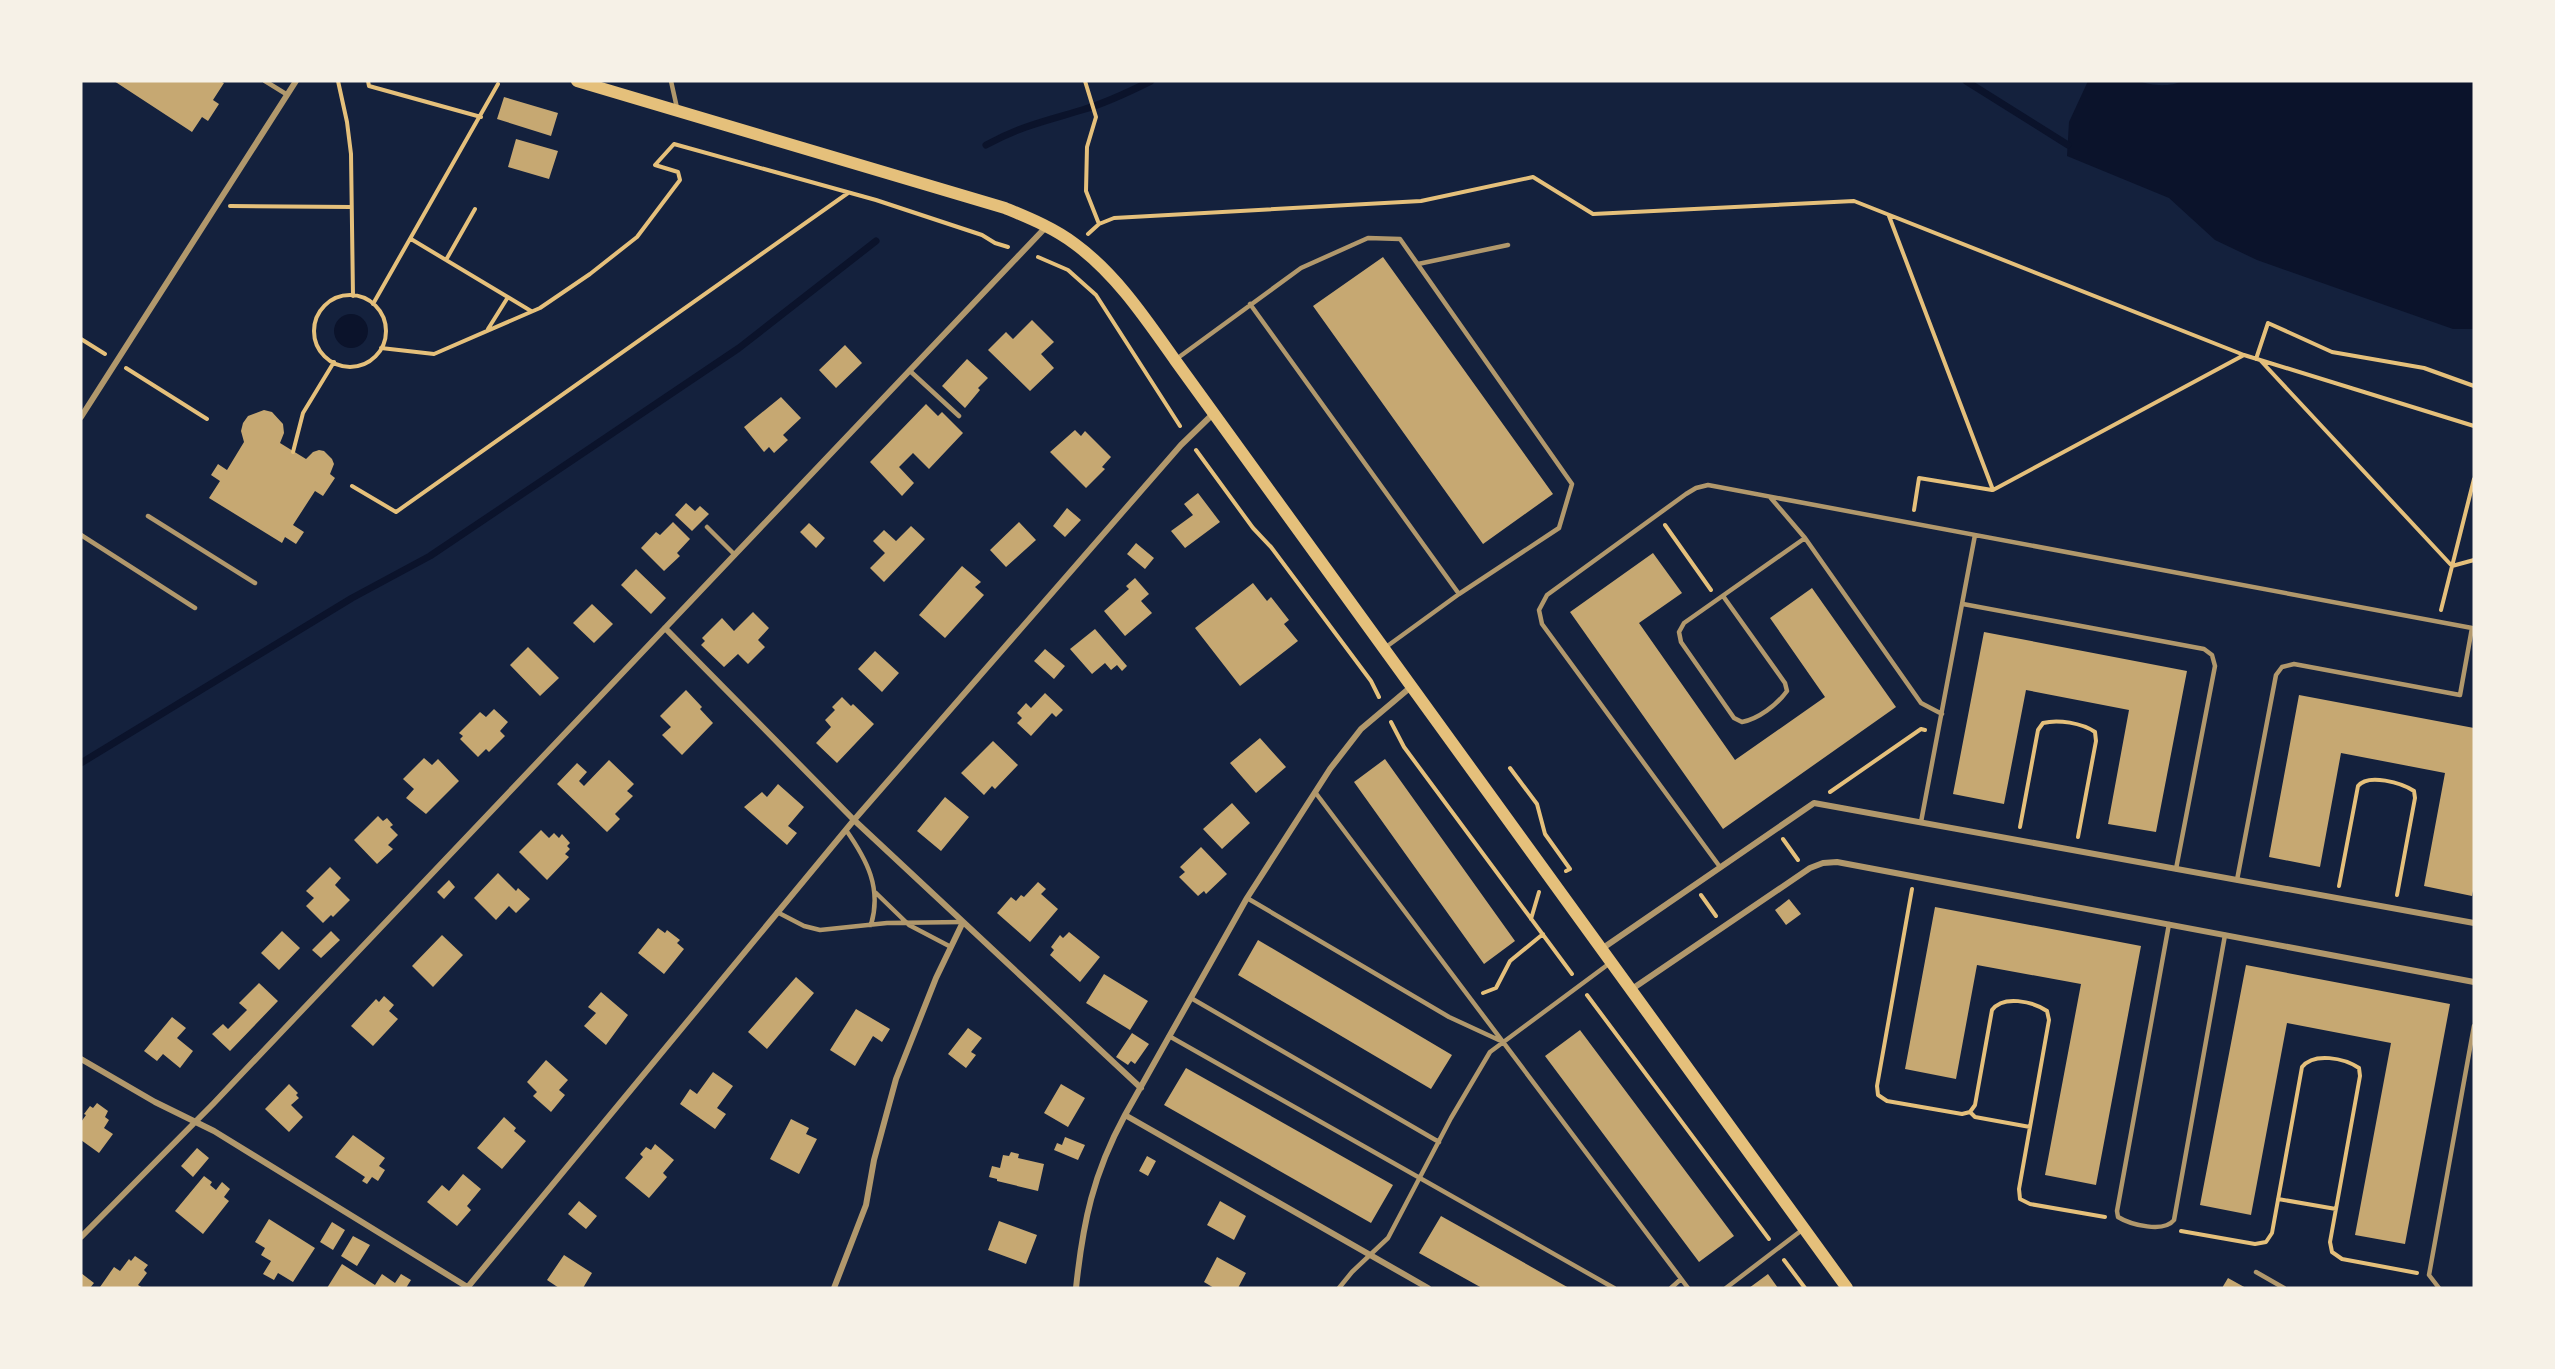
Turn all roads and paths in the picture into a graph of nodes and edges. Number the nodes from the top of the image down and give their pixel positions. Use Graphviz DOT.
graph roads {
  1 [pos="264,81"];
  2 [pos="296,81"];
  3 [pos="338,81"];
  4 [pos="368,81"];
  5 [pos="577,81"];
  6 [pos="671,81"];
  7 [pos="1085,82"];
  8 [pos="498,84"];
  9 [pos="286,94"];
  10 [pos="677,111"];
  11 [pos="480,117"];
  12 [pos="848,192"];
  13 [pos="219,200"];
  14 [pos="351,207"];
  15 [pos="475,209"];
  16 [pos="1889,215"];
  17 [pos="1099,224"];
  18 [pos="1047,226"];
  19 [pos="411,239"];
  20 [pos="1075,244"];
  21 [pos="1508,245"];
  22 [pos="1023,252"];
  23 [pos="446,260"];
  24 [pos="1418,264"];
  25 [pos="353,296"];
  26 [pos="508,297"];
  27 [pos="373,304"];
  28 [pos="1250,304"];
  29 [pos="532,311"];
  30 [pos="487,331"];
  31 [pos="81,339"];
  32 [pos="381,348"];
  33 [pos="2244,355"];
  34 [pos="2259,359"];
  35 [pos="1175,360"];
  36 [pos="116,362"];
  37 [pos="334,362"];
  38 [pos="910,371"];
  39 [pos="2474,386"];
  40 [pos="1214,413"];
  41 [pos="958,416"];
  42 [pos="81,417"];
  43 [pos="207,419"];
  44 [pos="2474,426"];
  45 [pos="1188,438"];
  46 [pos="293,452"];
  47 [pos="2474,479"];
  48 [pos="352,486"];
  49 [pos="1992,490"];
  50 [pos="1769,497"];
  51 [pos="1658,515"];
  52 [pos="148,516"];
  53 [pos="1911,523"];
  54 [pos="707,527"];
  55 [pos="81,535"];
  56 [pos="1976,535"];
  57 [pos="1805,538"];
  58 [pos="735,555"];
  59 [pos="2474,560"];
  60 [pos="2452,566"];
  61 [pos="255,583"];
  62 [pos="1459,594"];
  63 [pos="1723,596"];
  64 [pos="1718,600"];
  65 [pos="1962,604"];
  66 [pos="195,608"];
  67 [pos="2439,622"];
  68 [pos="665,628"];
  69 [pos="2473,628"];
  70 [pos="1385,648"];
  71 [pos="1412,686"];
  72 [pos="1384,708"];
  73 [pos="1942,714"];
  74 [pos="1938,732"];
  75 [pos="1510,768"];
  76 [pos="1315,792"];
  77 [pos="1814,803"];
  78 [pos="854,820"];
  79 [pos="1921,822"];
  80 [pos="1776,828"];
  81 [pos="846,830"];
  82 [pos="2018,840"];
  83 [pos="2076,850"];
  84 [pos="1720,867"];
  85 [pos="1570,869"];
  86 [pos="2176,869"];
  87 [pos="1806,871"];
  88 [pos="1914,876"];
  89 [pos="2237,880"];
  90 [pos="1694,885"];
  91 [pos="1540,891"];
  92 [pos="876,893"];
  93 [pos="1247,898"];
  94 [pos="2336,898"];
  95 [pos="2394,909"];
  96 [pos="777,912"];
  97 [pos="1531,919"];
  98 [pos="963,922"];
  99 [pos="2474,923"];
  100 [pos="2169,924"];
  101 [pos="871,925"];
  102 [pos="909,925"];
  103 [pos="1724,927"];
  104 [pos="1543,934"];
  105 [pos="2225,935"];
  106 [pos="951,947"];
  107 [pos="1603,948"];
  108 [pos="1612,961"];
  109 [pos="2474,982"];
  110 [pos="1581,985"];
  111 [pos="1632,989"];
  112 [pos="1191,998"];
  113 [pos="1472,998"];
  114 [pos="2474,1026"];
  115 [pos="1169,1036"];
  116 [pos="1504,1042"];
  117 [pos="81,1059"];
  118 [pos="1141,1088"];
  119 [pos="1970,1112"];
  120 [pos="1125,1115"];
  121 [pos="195,1122"];
  122 [pos="2030,1126"];
  123 [pos="1439,1142"];
  124 [pos="1419,1178"];
  125 [pos="2278,1199"];
  126 [pos="2336,1209"];
  127 [pos="2118,1217"];
  128 [pos="2170,1226"];
  129 [pos="1804,1228"];
  130 [pos="81,1237"];
  131 [pos="1776,1249"];
  132 [pos="1371,1255"];
  133 [pos="2256,1272"];
  134 [pos="2429,1275"];
  135 [pos="1681,1279"];
  136 [pos="468,1288"];
  137 [pos="834,1288"];
  138 [pos="1076,1288"];
  139 [pos="1340,1288"];
  140 [pos="1428,1288"];
  141 [pos="1614,1288"];
  142 [pos="1671,1288"];
  143 [pos="1688,1288"];
  144 [pos="1726,1288"];
  145 [pos="1805,1288"];
  146 [pos="1847,1288"];
  147 [pos="2284,1288"];
  148 [pos="2439,1288"];
  1 -- 9 [label="lane"];
  2 -- 9 [label="street"];
  3 -- 14 [label="path"];
  4 -- 11 [label="path"];
  5 -- 10 [label="main road"];
  6 -- 10 [label="lane"];
  7 -- 17 [label="path"];
  8 -- 11 [label="path"];
  9 -- 13 [label="street"];
  10 -- 18 [label="main road"];
  11 -- 19 [label="path"];
  12 -- 22 [label="path"];
  12 -- 29 [label="path"];
  12 -- 48 [label="path"];
  13 -- 14 [label="path"];
  13 -- 36 [label="street"];
  14 -- 25 [label="path"];
  15 -- 23 [label="path"];
  16 -- 17 [label="path"];
  16 -- 33 [label="path"];
  16 -- 49 [label="path"];
  17 -- 20 [label="path"];
  18 -- 20 [label="main road"];
  18 -- 22 [label="street"];
  19 -- 23 [label="path"];
  19 -- 27 [label="path"];
  20 -- 35 [label="main road"];
  21 -- 24 [label="lane"];
  22 -- 38 [label="street"];
  22 -- 45 [label="path"];
  23 -- 26 [label="path"];
  24 -- 28 [label="lane"];
  24 -- 62 [label="lane"];
  25 -- 27 [label="path"];
  25 -- 37 [label="path"];
  26 -- 29 [label="path"];
  26 -- 30 [label="path"];
  27 -- 32 [label="path"];
  28 -- 35 [label="lane"];
  28 -- 62 [label="lane"];
  29 -- 30 [label="path"];
  30 -- 32 [label="path"];
  31 -- 36 [label="path"];
  32 -- 37 [label="path"];
  33 -- 34 [label="path"];
  33 -- 49 [label="path"];
  34 -- 39 [label="path"];
  34 -- 44 [label="path"];
  34 -- 60 [label="path"];
  35 -- 40 [label="main road"];
  36 -- 42 [label="street"];
  36 -- 43 [label="path"];
  37 -- 46 [label="path"];
  38 -- 41 [label="lane"];
  38 -- 58 [label="street"];
  40 -- 45 [label="street"];
  40 -- 70 [label="main road"];
  45 -- 72 [label="path"];
  45 -- 78 [label="street"];
  47 -- 60 [label="path"];
  49 -- 53 [label="path"];
  50 -- 51 [label="lane"];
  50 -- 53 [label="lane"];
  50 -- 57 [label="lane"];
  51 -- 64 [label="path"];
  51 -- 84 [label="lane"];
  52 -- 61 [label="lane"];
  53 -- 56 [label="lane"];
  54 -- 58 [label="lane"];
  55 -- 66 [label="lane"];
  56 -- 65 [label="lane"];
  56 -- 67 [label="lane"];
  57 -- 63 [label="lane"];
  57 -- 73 [label="lane"];
  58 -- 68 [label="street"];
  59 -- 60 [label="path"];
  60 -- 67 [label="path"];
  62 -- 70 [label="lane"];
  63 -- 64 [label="lane"];
  63 -- 64 [label="lane"];
  65 -- 73 [label="lane"];
  65 -- 86 [label="lane"];
  67 -- 69 [label="lane"];
  68 -- 78 [label="street"];
  68 -- 121 [label="street"];
  69 -- 89 [label="lane"];
  70 -- 71 [label="main road"];
  71 -- 72 [label="street"];
  71 -- 107 [label="main road"];
  72 -- 76 [label="street"];
  72 -- 97 [label="path"];
  73 -- 74 [label="lane"];
  74 -- 77 [label="path"];
  74 -- 79 [label="lane"];
  75 -- 85 [label="path"];
  76 -- 93 [label="street"];
  76 -- 113 [label="lane"];
  77 -- 79 [label="street"];
  77 -- 80 [label="street"];
  78 -- 81 [label="street"];
  78 -- 98 [label="street"];
  79 -- 82 [label="street"];
  80 -- 84 [label="street"];
  80 -- 87 [label="path"];
  81 -- 92 [label="lane"];
  81 -- 96 [label="street"];
  82 -- 83 [label="street"];
  82 -- 83 [label="path"];
  83 -- 86 [label="street"];
  84 -- 90 [label="street"];
  86 -- 89 [label="street"];
  87 -- 88 [label="street"];
  87 -- 103 [label="street"];
  88 -- 100 [label="street"];
  88 -- 119 [label="path"];
  89 -- 94 [label="street"];
  90 -- 103 [label="path"];
  90 -- 107 [label="street"];
  91 -- 97 [label="path"];
  92 -- 101 [label="lane"];
  92 -- 102 [label="lane"];
  93 -- 112 [label="street"];
  93 -- 116 [label="lane"];
  94 -- 95 [label="street"];
  94 -- 95 [label="path"];
  95 -- 99 [label="street"];
  96 -- 101 [label="lane"];
  96 -- 136 [label="street"];
  97 -- 104 [label="path"];
  98 -- 102 [label="lane"];
  98 -- 106 [label="street"];
  98 -- 118 [label="street"];
  100 -- 105 [label="street"];
  100 -- 127 [label="lane"];
  101 -- 102 [label="lane"];
  102 -- 106 [label="lane"];
  103 -- 111 [label="street"];
  104 -- 110 [label="path"];
  104 -- 113 [label="path"];
  105 -- 109 [label="street"];
  105 -- 128 [label="lane"];
  106 -- 137 [label="street"];
  107 -- 108 [label="main road"];
  108 -- 110 [label="lane"];
  108 -- 111 [label="main road"];
  110 -- 116 [label="lane"];
  110 -- 131 [label="path"];
  111 -- 129 [label="main road"];
  112 -- 115 [label="street"];
  112 -- 123 [label="lane"];
  113 -- 116 [label="lane"];
  114 -- 134 [label="lane"];
  115 -- 118 [label="street"];
  115 -- 124 [label="lane"];
  116 -- 123 [label="lane"];
  116 -- 135 [label="lane"];
  117 -- 121 [label="street"];
  118 -- 120 [label="street"];
  119 -- 122 [label="path"];
  119 -- 122 [label="path"];
  120 -- 132 [label="street"];
  120 -- 138 [label="street"];
  121 -- 130 [label="street"];
  121 -- 136 [label="street"];
  122 -- 127 [label="path"];
  123 -- 124 [label="lane"];
  124 -- 132 [label="lane"];
  124 -- 141 [label="lane"];
  125 -- 126 [label="path"];
  125 -- 126 [label="path"];
  125 -- 128 [label="path"];
  126 -- 134 [label="path"];
  127 -- 128 [label="lane"];
  129 -- 131 [label="lane"];
  129 -- 146 [label="main road"];
  131 -- 144 [label="lane"];
  131 -- 145 [label="path"];
  132 -- 139 [label="lane"];
  132 -- 140 [label="street"];
  133 -- 147 [label="lane"];
  134 -- 148 [label="lane"];
  135 -- 142 [label="lane"];
  135 -- 143 [label="lane"];
}
